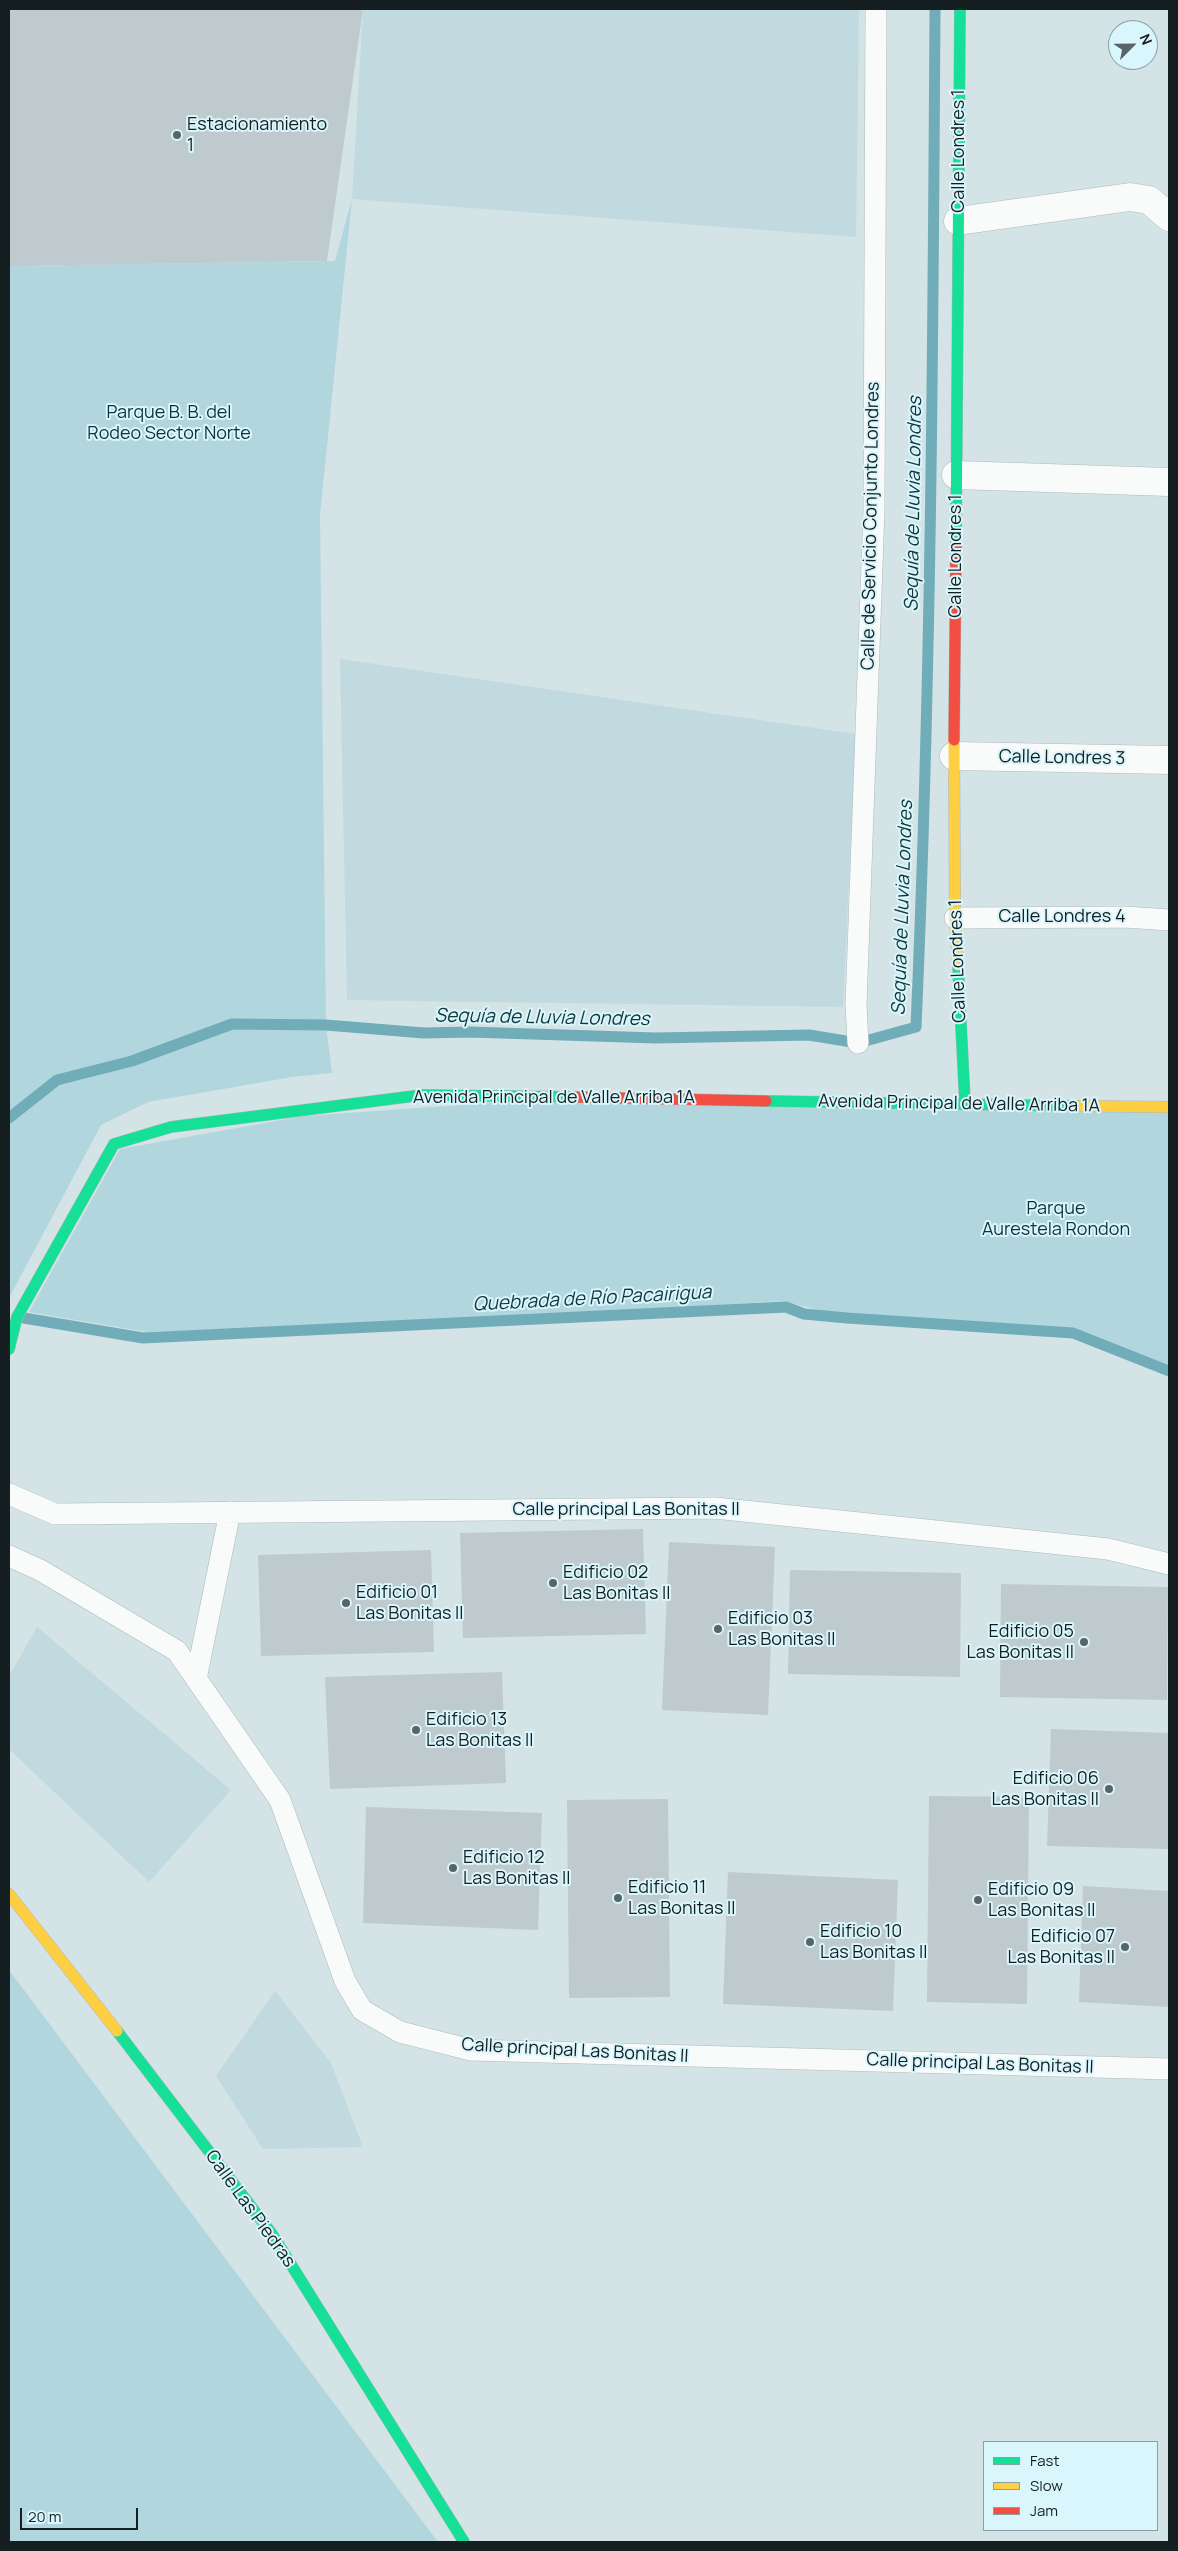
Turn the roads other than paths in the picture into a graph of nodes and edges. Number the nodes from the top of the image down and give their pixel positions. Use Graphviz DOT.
graph roads {
  1 [pos="876,9"];
  2 [pos="960,9"];
  3 [pos="1169,217"];
  4 [pos="958,221"];
  5 [pos="956,475"];
  6 [pos="1169,482"];
  7 [pos="954,756"];
  8 [pos="1169,760"];
  9 [pos="955,918"];
  10 [pos="1169,920"];
  11 [pos="858,1043"];
  12 [pos="965,1104"];
  13 [pos="1169,1107"];
  14 [pos="9,1349"];
  15 [pos="9,1494"];
  16 [pos="230,1512"];
  17 [pos="9,1556"];
  18 [pos="1169,1564"];
  19 [pos="196,1679"];
  20 [pos="9,1894"];
  21 [pos="1169,2069"];
  22 [pos="464,2542"];
  1 -- 11 [label="lane, Calle de Servicio Conjunto Londres"];
  2 -- 4 [label="street, Calle Londres 1"];
  3 -- 4 [label="street"];
  4 -- 5 [label="street, Calle Londres 1"];
  5 -- 6 [label="street"];
  5 -- 7 [label="street, Calle Londres 1"];
  7 -- 8 [label="street, Calle Londres 3"];
  7 -- 9 [label="street, Calle Londres 1"];
  9 -- 10 [label="lane, Calle Londres 4"];
  9 -- 12 [label="street, Calle Londres 1"];
  12 -- 13 [label="street, Avenida Principal de Valle Arriba 1A"];
  12 -- 14 [label="street, Avenida Principal de Valle Arriba 1A"];
  15 -- 16 [label="lane, Calle principal Las Bonitas II"];
  16 -- 18 [label="lane, Calle principal Las Bonitas II"];
  16 -- 19 [label="lane"];
  17 -- 19 [label="lane, Calle principal Las Bonitas II"];
  19 -- 21 [label="lane, Calle principal Las Bonitas II"];
  20 -- 22 [label="street, Calle Las Piedras"];
}
